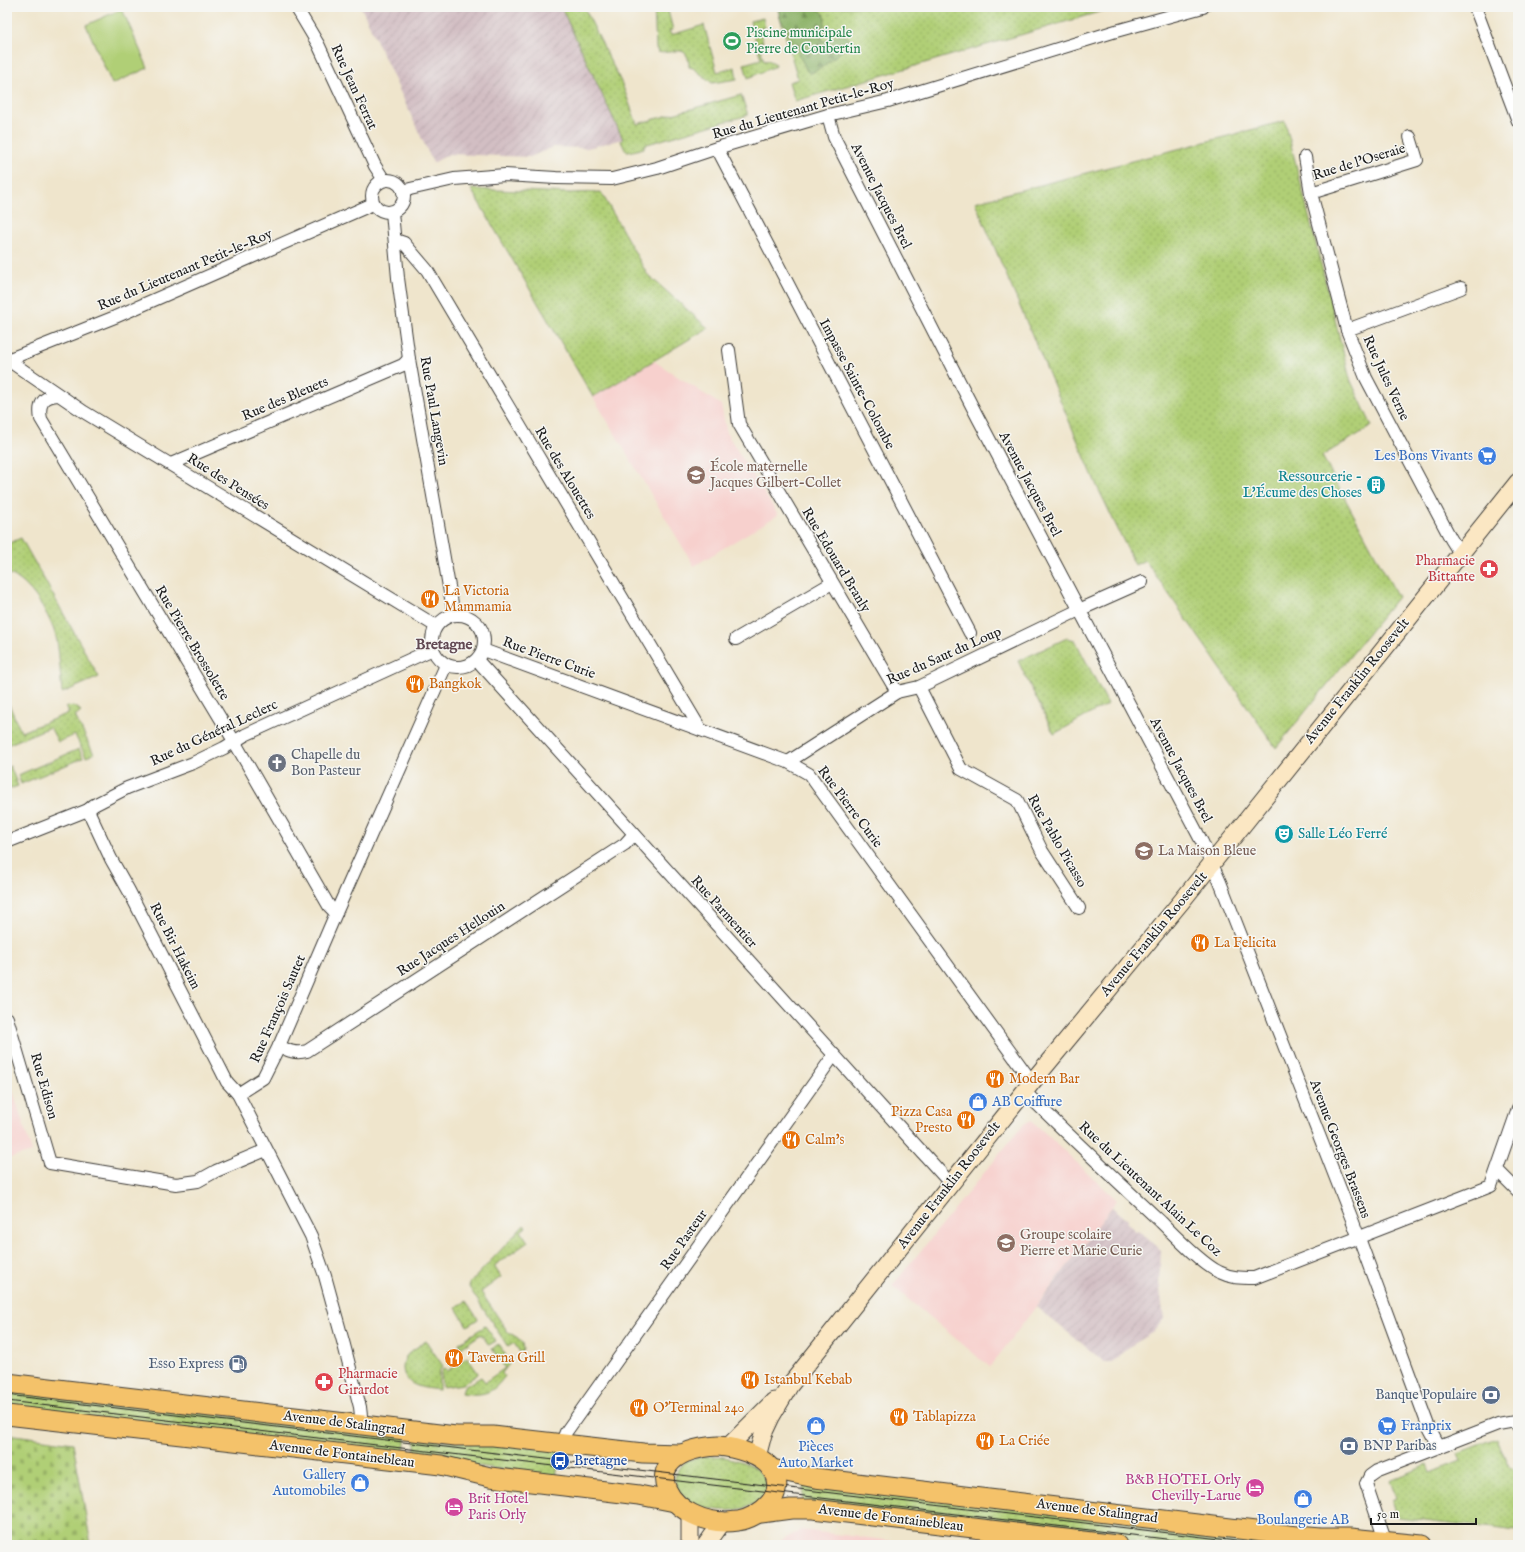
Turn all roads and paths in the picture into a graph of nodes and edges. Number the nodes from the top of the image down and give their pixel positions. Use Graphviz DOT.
graph roads {
  1 [pos="296,7"];
  2 [pos="1203,7"];
  3 [pos="1475,7"];
  4 [pos="828,115"];
  5 [pos="1518,121"];
  6 [pos="1410,137"];
  7 [pos="718,148"];
  8 [pos="1304,157"];
  9 [pos="384,180"];
  10 [pos="404,192"];
  11 [pos="1311,192"];
  12 [pos="373,204"];
  13 [pos="392,212"];
  14 [pos="395,240"];
  15 [pos="1461,288"];
  16 [pos="1347,330"];
  17 [pos="729,350"];
  18 [pos="410,359"];
  19 [pos="7,360"];
  20 [pos="58,395"];
  21 [pos="171,464"];
  22 [pos="1518,482"];
  23 [pos="1462,552"];
  24 [pos="1142,582"];
  25 [pos="832,583"];
  26 [pos="1079,610"];
  27 [pos="454,615"];
  28 [pos="436,626"];
  29 [pos="970,633"];
  30 [pos="736,639"];
  31 [pos="433,649"];
  32 [pos="480,655"];
  33 [pos="446,665"];
  34 [pos="919,687"];
  35 [pos="897,692"];
  36 [pos="701,730"];
  37 [pos="234,741"];
  38 [pos="788,762"];
  39 [pos="88,810"];
  40 [pos="634,834"];
  41 [pos="7,842"];
  42 [pos="1211,864"];
  43 [pos="1079,908"];
  44 [pos="336,913"];
  45 [pos="7,1018"];
  46 [pos="279,1046"];
  47 [pos="834,1055"];
  48 [pos="1028,1086"];
  49 [pos="238,1094"];
  50 [pos="1518,1109"];
  51 [pos="266,1150"];
  52 [pos="1497,1170"];
  53 [pos="950,1184"];
  54 [pos="1518,1191"];
  55 [pos="1358,1238"];
  56 [pos="7,1383"];
  57 [pos="790,1385"];
  58 [pos="7,1415"];
  59 [pos="1517,1422"];
  60 [pos="362,1425"];
  61 [pos="561,1444"];
  62 [pos="728,1447"];
  63 [pos="1439,1447"];
  64 [pos="681,1454"];
  65 [pos="757,1457"];
  66 [pos="772,1469"];
  67 [pos="683,1508"];
  68 [pos="761,1513"];
  69 [pos="723,1521"];
  70 [pos="1385,1540"];
  71 [pos="690,1545"];
  72 [pos="706,1545"];
  73 [pos="1117,1545"];
  74 [pos="1422,1545"];
  1 -- 9 [label="street, Rue Jean Ferrat"];
  2 -- 4 [label="street, Rue du Lieutenant Petit-le-Roy"];
  3 -- 5 [label="street"];
  4 -- 7 [label="street, Rue du Lieutenant Petit-le-Roy"];
  4 -- 26 [label="street, Avenue Jacques Brel"];
  6 -- 11 [label="street, Rue de l'Oseraie"];
  7 -- 10 [label="street, Rue du Lieutenant Petit-le-Roy"];
  7 -- 29 [label="street, Impasse Sainte-Colombe"];
  8 -- 11 [label="street, Rue Jules Verne"];
  9 -- 10 [label="street"];
  9 -- 12 [label="street"];
  10 -- 13 [label="street"];
  11 -- 16 [label="street, Rue Jules Verne"];
  12 -- 13 [label="street"];
  12 -- 19 [label="street, Rue du Lieutenant Petit-le-Roy"];
  13 -- 14 [label="street, Rue Paul Langevin"];
  14 -- 18 [label="street, Rue Paul Langevin"];
  14 -- 36 [label="street, Rue des Alouettes"];
  15 -- 16 [label="street"];
  16 -- 23 [label="street, Rue Jules Verne"];
  17 -- 25 [label="street, Rue Edouard Branly"];
  18 -- 21 [label="street, Rue des Bleuets"];
  18 -- 27 [label="street, Rue Paul Langevin"];
  19 -- 20 [label="street, Rue des Pensées"];
  20 -- 21 [label="street, Rue des Pensées"];
  20 -- 37 [label="street, Rue Pierre Brossolette"];
  21 -- 28 [label="street, Rue des Pensées"];
  22 -- 23 [label="main road, Avenue Franklin Roosevelt"];
  23 -- 42 [label="main road, Avenue Franklin Roosevelt"];
  24 -- 26 [label="street, Rue du Saut du Loup"];
  25 -- 30 [label="street"];
  25 -- 35 [label="street, Rue Edouard Branly"];
  26 -- 34 [label="street, Rue du Saut du Loup"];
  26 -- 42 [label="street, Avenue Jacques Brel"];
  27 -- 28 [label="street"];
  27 -- 32 [label="street"];
  28 -- 31 [label="street"];
  31 -- 33 [label="street"];
  31 -- 37 [label="street, Rue du Général Leclerc"];
  32 -- 33 [label="street"];
  32 -- 36 [label="street, Rue Pierre Curie"];
  32 -- 40 [label="street, Rue Parmentier"];
  33 -- 44 [label="street, Rue François Sautet"];
  34 -- 35 [label="street, Rue du Saut du Loup"];
  34 -- 43 [label="street, Rue Pablo Picasso"];
  35 -- 38 [label="street, Rue du Saut du Loup"];
  36 -- 38 [label="street, Rue Pierre Curie"];
  37 -- 39 [label="street, Rue du Général Leclerc"];
  37 -- 44 [label="street, Rue Pierre Brossolette"];
  38 -- 48 [label="street, Rue Pierre Curie"];
  39 -- 41 [label="street, Rue du Général Leclerc"];
  39 -- 49 [label="street, Rue Bir Hakeim"];
  40 -- 46 [label="street, Rue Jacques Hellouin"];
  40 -- 47 [label="street, Rue Parmentier"];
  42 -- 48 [label="main road, Avenue Franklin Roosevelt"];
  42 -- 55 [label="street, Avenue Georges Brassens"];
  44 -- 46 [label="street, Rue François Sautet"];
  45 -- 51 [label="street, Rue Edison"];
  46 -- 49 [label="street, Rue François Sautet"];
  47 -- 53 [label="street, Rue Parmentier"];
  47 -- 61 [label="street, Rue Pasteur"];
  48 -- 53 [label="main road, Avenue Franklin Roosevelt"];
  48 -- 55 [label="street, Rue du Lieutenant Alain Le Coz"];
  49 -- 51 [label="street"];
  50 -- 52 [label="street, Rue du Lieutenant Alain Le Coz"];
  51 -- 60 [label="street"];
  52 -- 54 [label="street"];
  52 -- 55 [label="street, Rue du Lieutenant Alain Le Coz"];
  53 -- 57 [label="main road, Avenue Franklin Roosevelt"];
  55 -- 63 [label="street, Avenue Georges Brassens"];
  56 -- 60 [label="main road, Avenue de Stalingrad"];
  57 -- 62 [label="main road, Avenue Franklin Roosevelt"];
  57 -- 65 [label="main road, Avenue Franklin Roosevelt"];
  58 -- 67 [label="main road, Avenue de Fontainebleau"];
  59 -- 63 [label="street"];
  60 -- 61 [label="main road, Avenue de Stalingrad"];
  61 -- 64 [label="main road, Avenue de Stalingrad"];
  62 -- 64 [label="main road"];
  62 -- 65 [label="main road"];
  63 -- 70 [label="street"];
  64 -- 67 [label="main road"];
  65 -- 66 [label="main road"];
  66 -- 68 [label="main road"];
  66 -- 70 [label="main road, Avenue de Stalingrad"];
  67 -- 69 [label="main road"];
  67 -- 71 [label="main road"];
  68 -- 69 [label="main road"];
  68 -- 73 [label="main road, Avenue de Fontainebleau"];
  69 -- 72 [label="main road"];
  70 -- 74 [label="main road, Avenue de Stalingrad"];
}
